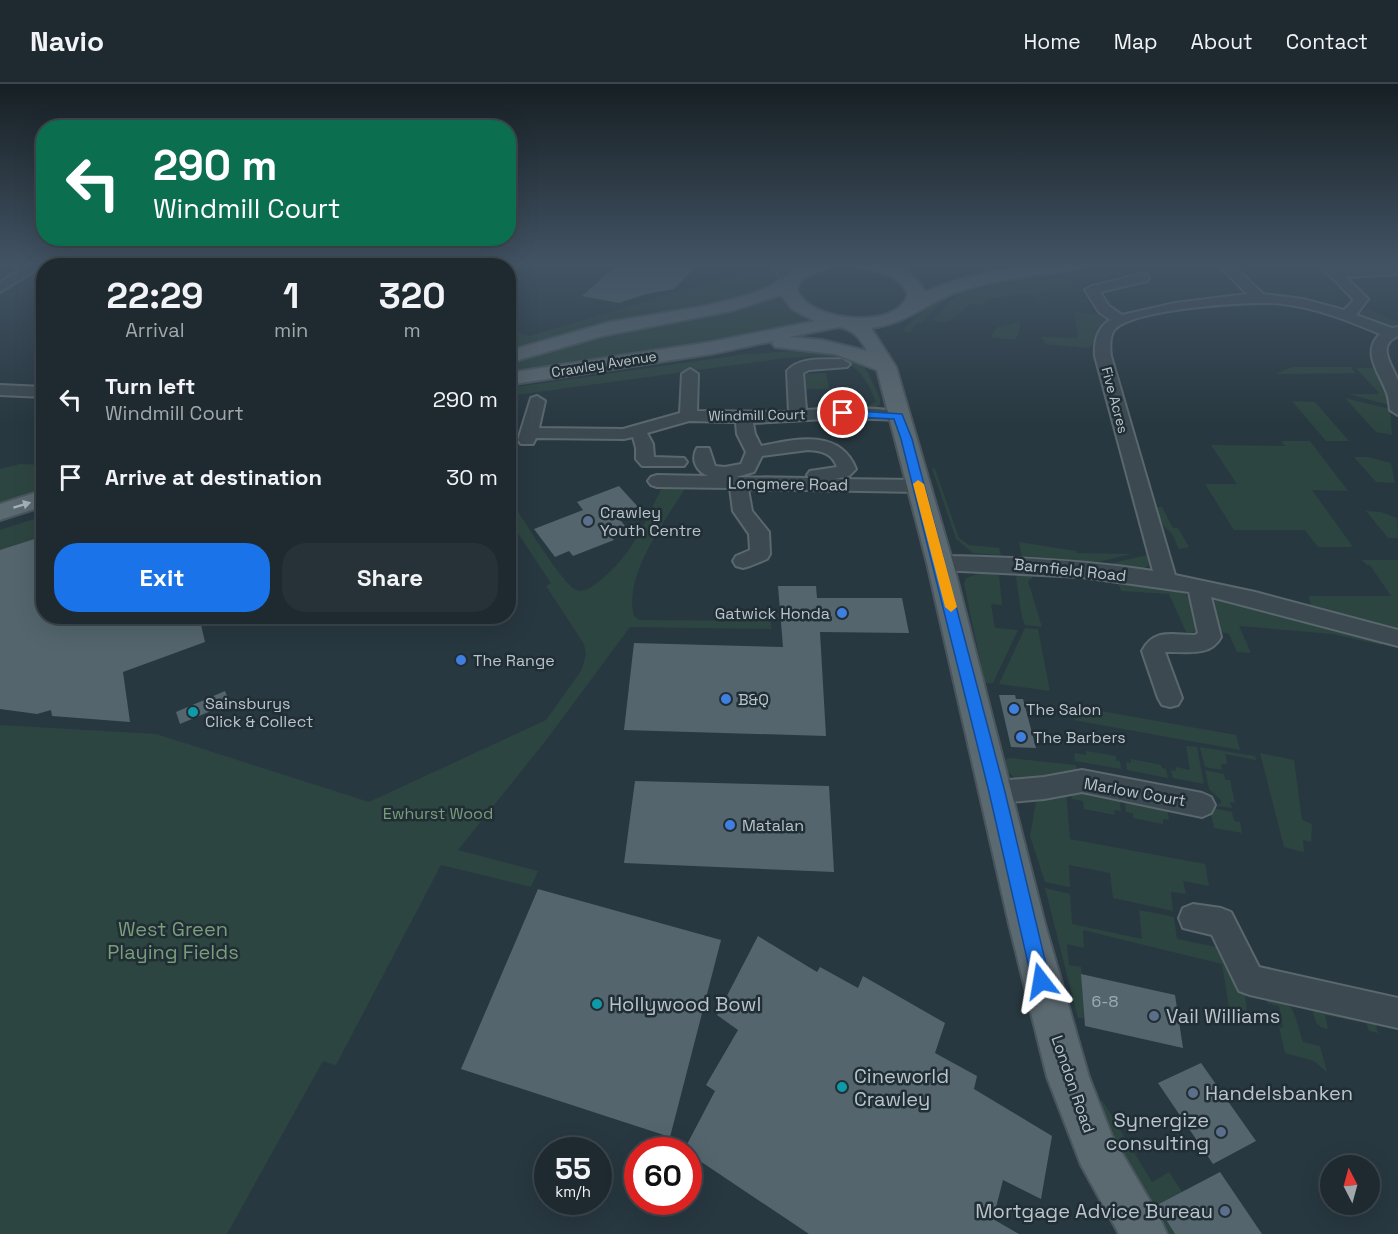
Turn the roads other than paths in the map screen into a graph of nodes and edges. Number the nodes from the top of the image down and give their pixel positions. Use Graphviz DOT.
graph roads {
  1 [pos="671,317"];
  2 [pos="823,317"];
  3 [pos="893,317"];
  4 [pos="907,317"];
  5 [pos="1115,317"];
  6 [pos="1129,317"];
  7 [pos="1352,317"];
  8 [pos="1120,320"];
  9 [pos="844,322"];
  10 [pos="1394,332"];
  11 [pos="711,348"];
  12 [pos="516,355"];
  13 [pos="842,364"];
  14 [pos="886,367"];
  15 [pos="690,374"];
  16 [pos="516,378"];
  17 [pos="2,392"];
  18 [pos="36,392"];
  19 [pos="537,401"];
  20 [pos="1398,410"];
  21 [pos="688,416"];
  22 [pos="798,416"];
  23 [pos="898,416"];
  24 [pos="744,417"];
  25 [pos="638,432"];
  26 [pos="703,452"];
  27 [pos="755,452"];
  28 [pos="678,462"];
  29 [pos="805,475"];
  30 [pos="657,481"];
  31 [pos="739,484"];
  32 [pos="919,486"];
  33 [pos="36,501"];
  34 [pos="0,512"];
  35 [pos="36,519"];
  36 [pos="0,530"];
  37 [pos="743,561"];
  38 [pos="940,562"];
  39 [pos="1167,581"];
  40 [pos="1198,587"];
  41 [pos="1398,638"];
  42 [pos="1170,698"];
  43 [pos="997,792"];
  44 [pos="1202,805"];
  45 [pos="1193,918"];
  46 [pos="1398,1014"];
  47 [pos="1144,1234"];
  1 -- 12 [label="main road, Crawley Avenue"];
  2 -- 9 [label="main road"];
  3 -- 9 [label="main road"];
  4 -- 14 [label="main road, London Road"];
  5 -- 8 [label="street"];
  6 -- 8 [label="street"];
  7 -- 10 [label="street"];
  8 -- 39 [label="street, Five Acres"];
  9 -- 11 [label="main road, Crawley Avenue"];
  9 -- 14 [label="main road, London Road"];
  10 -- 20 [label="street"];
  11 -- 14 [label="main road"];
  11 -- 16 [label="main road, Crawley Avenue"];
  13 -- 22 [label="street"];
  14 -- 23 [label="main road, London Road"];
  15 -- 21 [label="street, Windmill Court"];
  17 -- 18 [label="street"];
  19 -- 25 [label="street, Windmill Court"];
  21 -- 24 [label="street, Windmill Court"];
  21 -- 25 [label="street, Windmill Court"];
  22 -- 23 [label="street, Windmill Court"];
  22 -- 24 [label="street, Windmill Court"];
  23 -- 32 [label="main road, London Road"];
  24 -- 27 [label="street"];
  25 -- 28 [label="street"];
  26 -- 27 [label="street"];
  27 -- 29 [label="street"];
  30 -- 31 [label="street, Longmere Road"];
  31 -- 32 [label="street, Longmere Road"];
  31 -- 37 [label="street"];
  32 -- 38 [label="main road, London Road"];
  34 -- 33 [label="main road, one-way"];
  35 -- 36 [label="main road"];
  38 -- 39 [label="street, Barnfield Road"];
  38 -- 43 [label="main road, London Road"];
  39 -- 40 [label="street, Barnfield Road"];
  40 -- 41 [label="street, Barnfield Road"];
  40 -- 42 [label="street"];
  43 -- 44 [label="street, Marlow Court"];
  43 -- 47 [label="main road, London Road"];
  45 -- 46 [label="street"];
}
